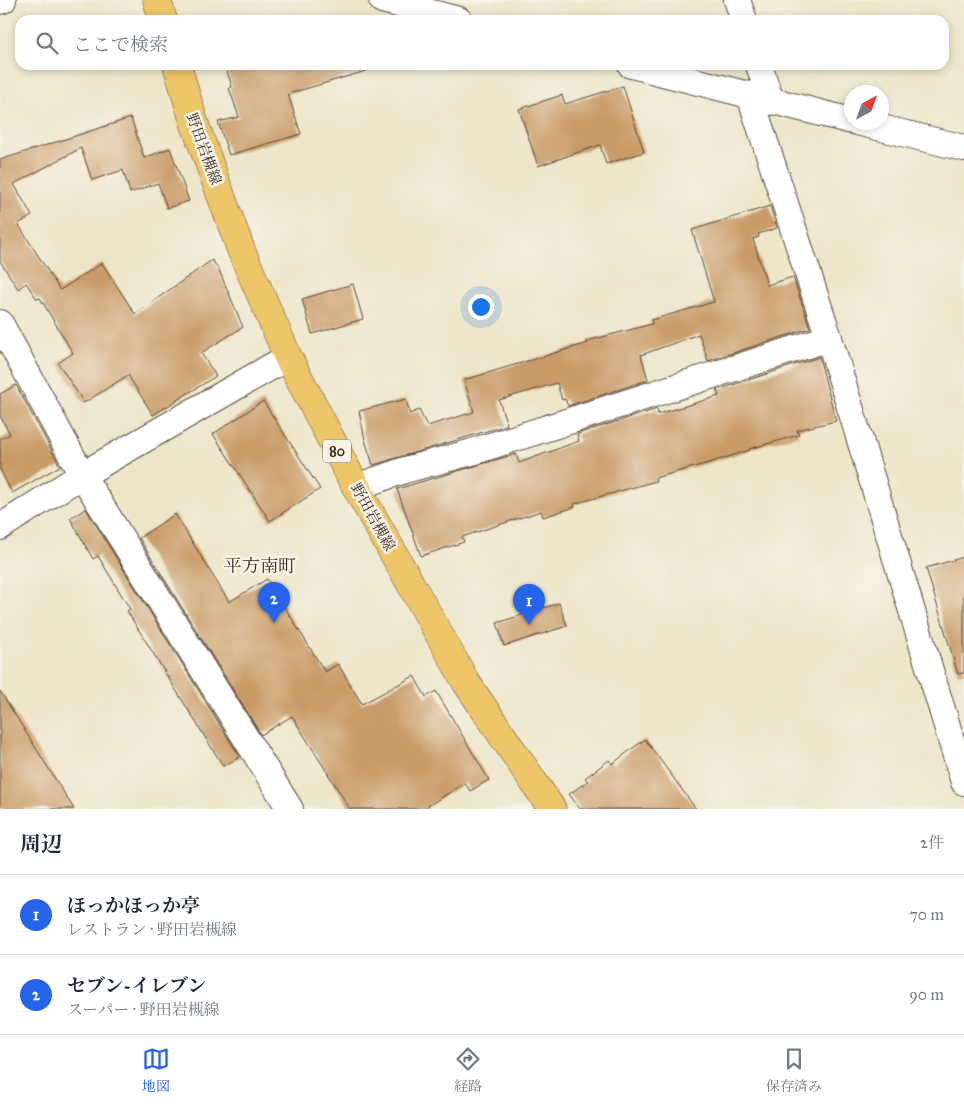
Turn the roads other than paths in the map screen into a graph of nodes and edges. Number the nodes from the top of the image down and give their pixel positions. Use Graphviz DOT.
graph roads {
  1 [pos="158,0"];
  2 [pos="382,0"];
  3 [pos="737,0"];
  4 [pos="162,15"];
  5 [pos="440,15"];
  6 [pos="742,15"];
  7 [pos="178,70"];
  8 [pos="650,70"];
  9 [pos="758,70"];
  10 [pos="760,99"];
  11 [pos="844,119"];
  12 [pos="889,130"];
  13 [pos="964,148"];
  14 [pos="0,323"];
  15 [pos="829,338"];
  16 [pos="288,357"];
  17 [pos="82,475"];
  18 [pos="356,487"];
  19 [pos="0,527"];
  20 [pos="964,782"];
  21 [pos="290,809"];
  22 [pos="552,809"];
  1 -- 4 [label="main road"];
  2 -- 5 [label="street"];
  3 -- 6 [label="street"];
  7 -- 16 [label="main road, 野田岩槻線 / 80"];
  8 -- 10 [label="street"];
  9 -- 10 [label="street"];
  10 -- 11 [label="street"];
  10 -- 15 [label="street"];
  12 -- 13 [label="street"];
  14 -- 17 [label="street"];
  15 -- 18 [label="street"];
  15 -- 20 [label="street"];
  16 -- 17 [label="street"];
  16 -- 18 [label="main road, 野田岩槻線 / 80"];
  17 -- 19 [label="street"];
  17 -- 21 [label="street"];
  18 -- 22 [label="main road, 野田岩槻線 / 80"];
}
